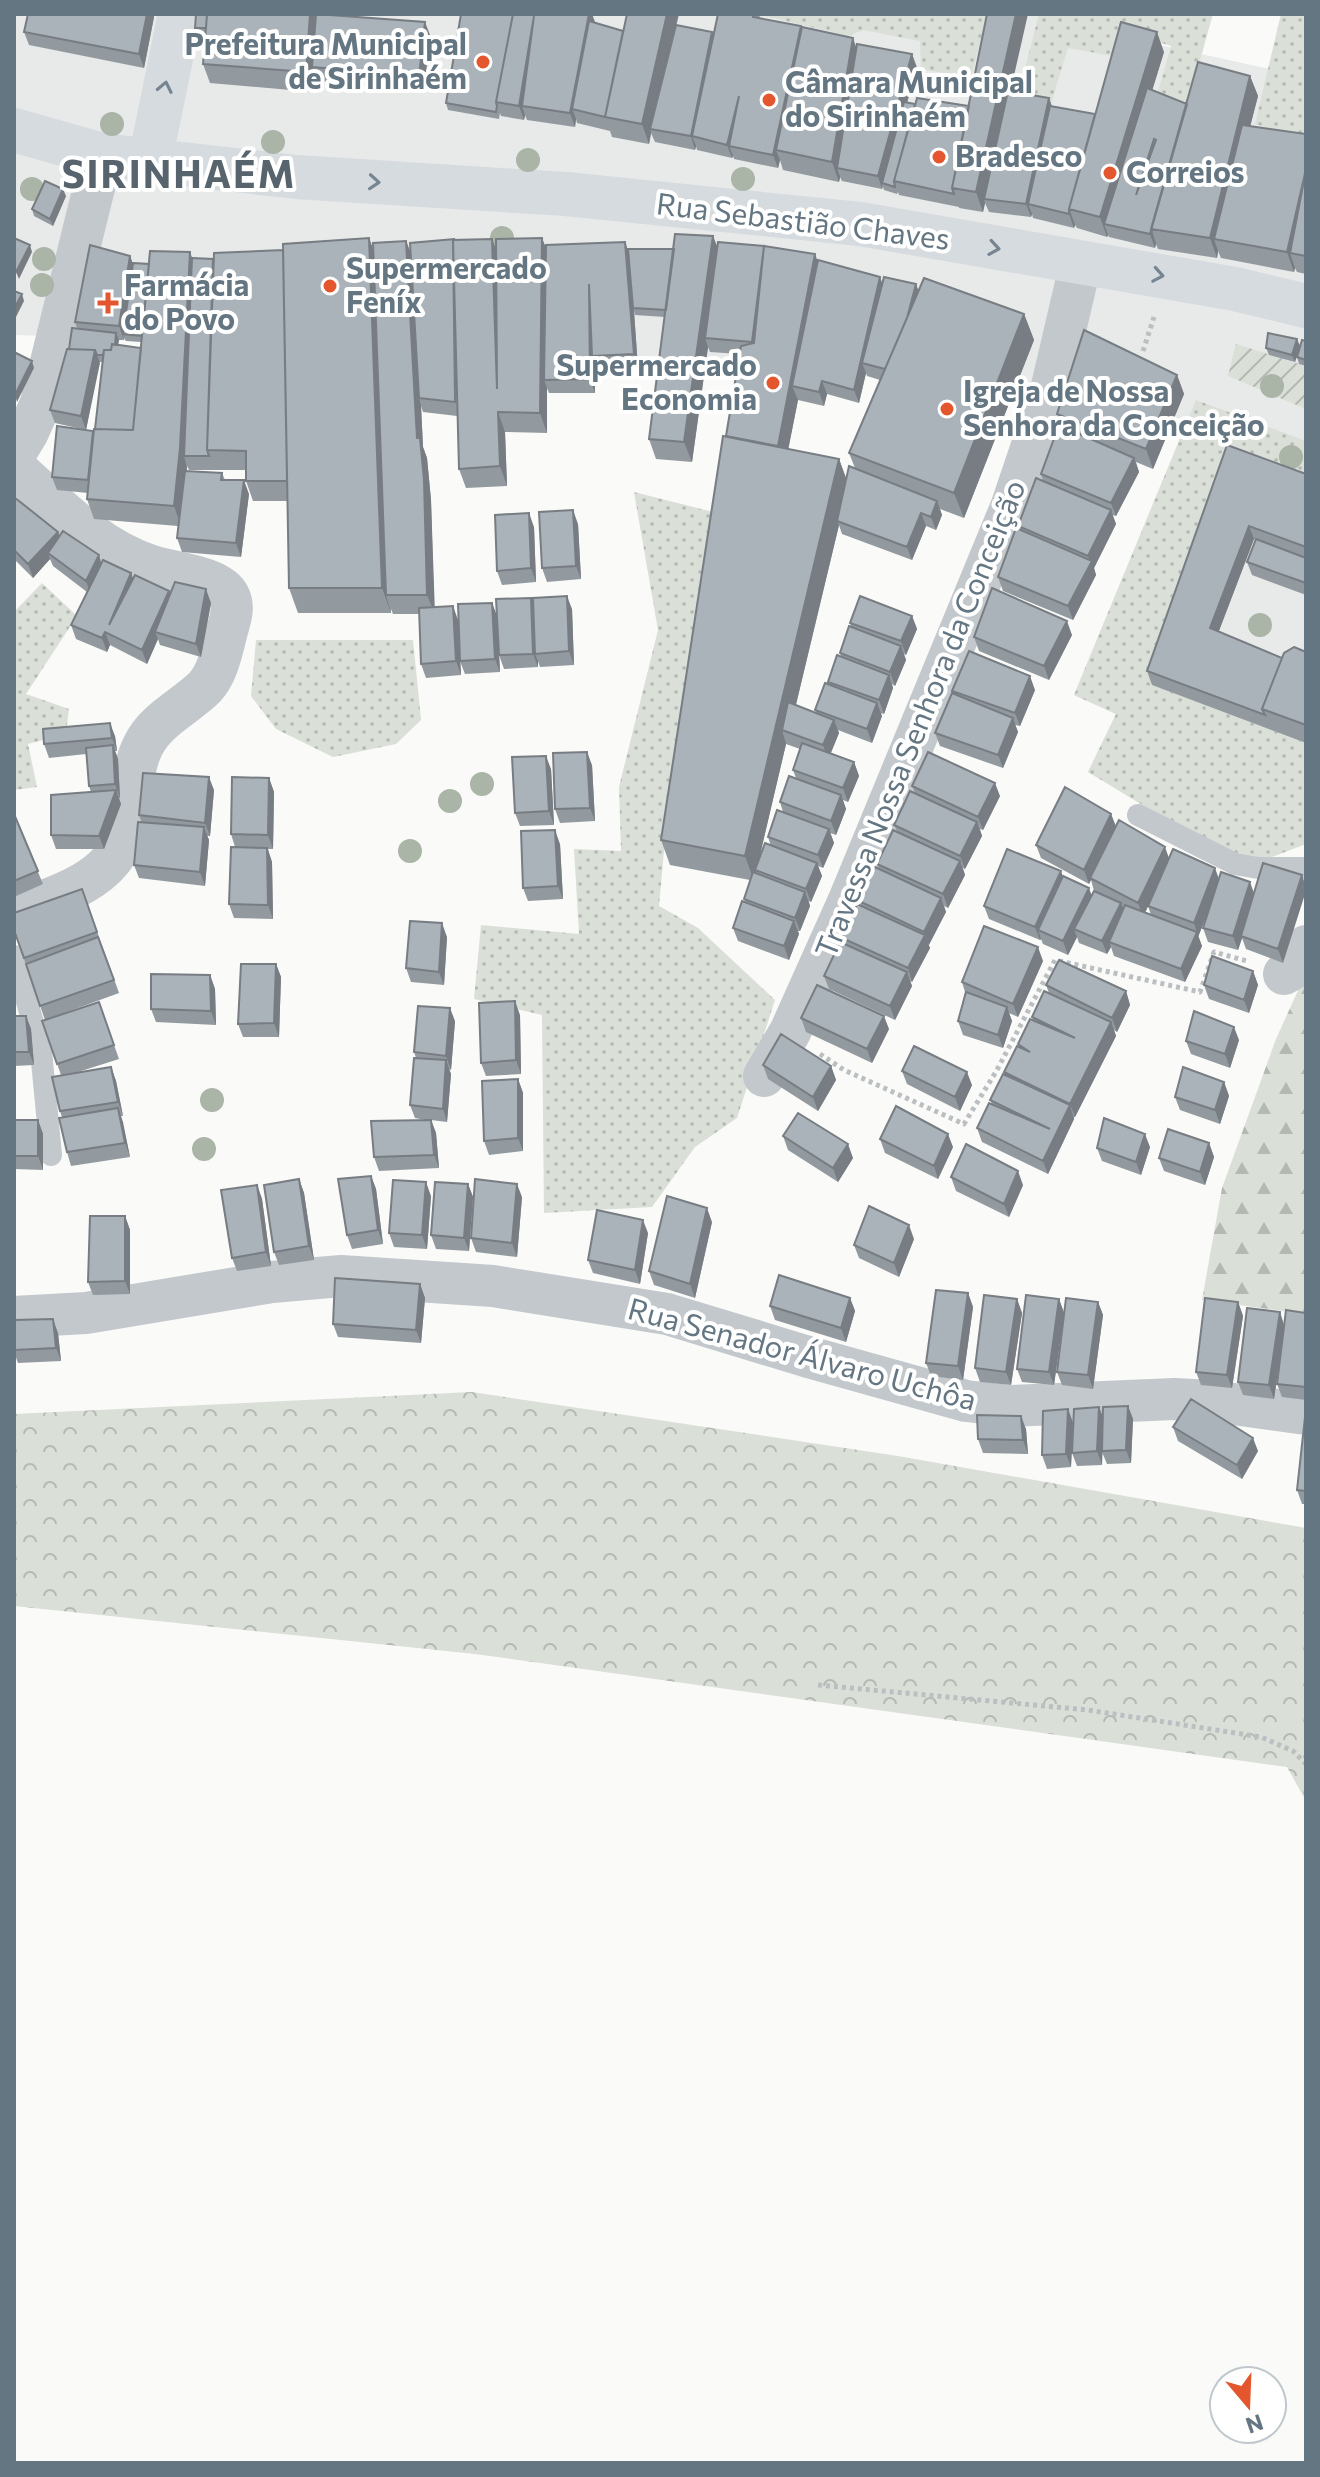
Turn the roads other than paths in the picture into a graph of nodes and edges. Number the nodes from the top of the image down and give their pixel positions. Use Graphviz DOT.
graph roads {
  1 [pos="180,14"];
  2 [pos="14,130"];
  3 [pos="102,155"];
  4 [pos="150,161"];
  5 [pos="1081,262"];
  6 [pos="1306,306"];
  7 [pos="14,455"];
  8 [pos="14,467"];
  9 [pos="1138,815"];
  10 [pos="1306,868"];
  11 [pos="14,913"];
  12 [pos="14,956"];
  13 [pos="764,1076"];
  14 [pos="51,1155"];
  15 [pos="14,1317"];
  16 [pos="1306,1414"];
  4 -- 1 [label="main road, one-way"];
  2 -- 3 [label="main road, Rua Sebastião Chaves"];
  3 -- 4 [label="main road, Rua Sebastião Chaves"];
  3 -- 7 [label="street"];
  4 -- 5 [label="main road, Rua Sebastião Chaves, one-way"];
  5 -- 6 [label="main road, Rua Sebastião Chaves, one-way"];
  5 -- 13 [label="street, Travessa Nossa Senhora da Conceição"];
  8 -- 11 [label="street"];
  9 -- 10 [label="lane"];
  12 -- 14 [label="lane"];
  15 -- 16 [label="street, Rua Senador Álvaro Uchôa"];
}
